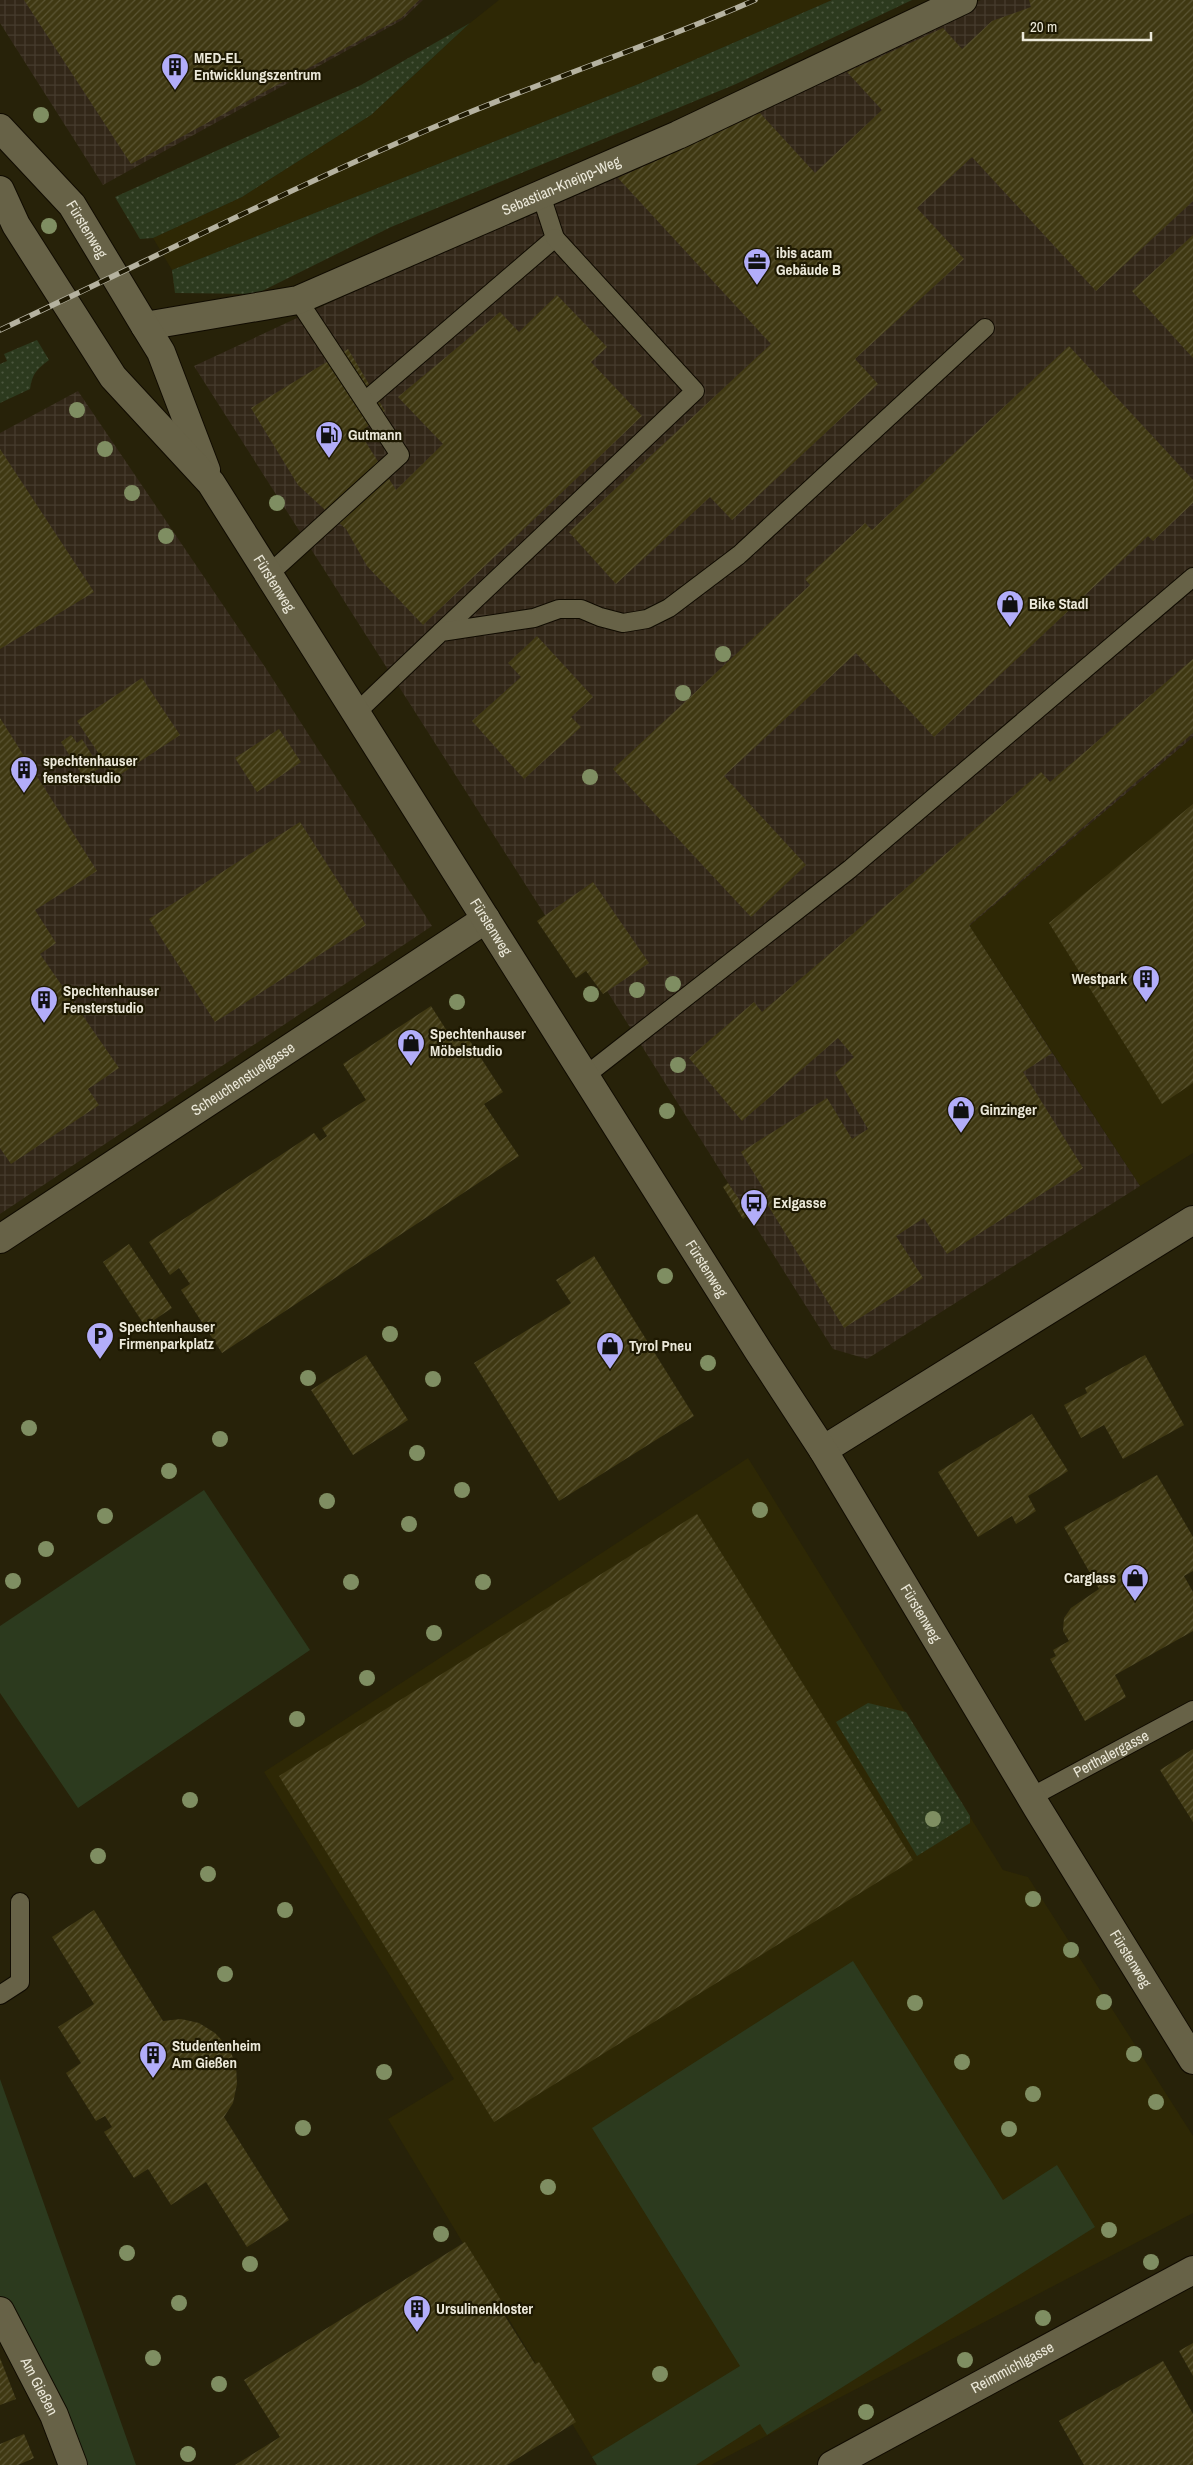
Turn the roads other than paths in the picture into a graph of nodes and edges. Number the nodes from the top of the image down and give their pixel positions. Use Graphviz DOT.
graph roads {
  1 [pos="963,0"];
  2 [pos="0,128"];
  3 [pos="0,190"];
  4 [pos="541,195"];
  5 [pos="556,238"];
  6 [pos="298,300"];
  7 [pos="145,326"];
  8 [pos="985,328"];
  9 [pos="365,401"];
  10 [pos="211,483"];
  11 [pos="269,574"];
  12 [pos="1193,577"];
  13 [pos="441,632"];
  14 [pos="356,713"];
  15 [pos="486,919"];
  16 [pos="585,1076"];
  17 [pos="1193,1220"];
  18 [pos="0,1239"];
  19 [pos="824,1450"];
  20 [pos="1193,1710"];
  21 [pos="1031,1797"];
  22 [pos="20,1902"];
  23 [pos="0,1995"];
  24 [pos="1193,2060"];
  25 [pos="1193,2270"];
  26 [pos="0,2311"];
  27 [pos="73,2465"];
  28 [pos="832,2465"];
  1 -- 4 [label="street, Sebastian-Kneipp-Weg"];
  2 -- 7 [label="street, Fürstenweg"];
  3 -- 10 [label="street, Fürstenweg"];
  4 -- 5 [label="lane"];
  4 -- 6 [label="street, Sebastian-Kneipp-Weg"];
  5 -- 9 [label="lane"];
  5 -- 13 [label="lane"];
  6 -- 7 [label="street, Sebastian-Kneipp-Weg"];
  6 -- 9 [label="lane"];
  7 -- 10 [label="street, Fürstenweg"];
  8 -- 13 [label="lane"];
  9 -- 11 [label="lane"];
  10 -- 11 [label="street, Fürstenweg"];
  11 -- 14 [label="street, Fürstenweg"];
  12 -- 16 [label="lane"];
  13 -- 14 [label="lane"];
  14 -- 15 [label="street, Fürstenweg"];
  15 -- 16 [label="street, Fürstenweg"];
  15 -- 18 [label="street, Scheuchenstuelgasse"];
  16 -- 19 [label="street, Fürstenweg"];
  17 -- 19 [label="street"];
  19 -- 21 [label="street, Fürstenweg"];
  20 -- 21 [label="lane, Perthalergasse"];
  21 -- 24 [label="street, Fürstenweg"];
  22 -- 23 [label="lane"];
  25 -- 28 [label="street, Reimmichlgasse"];
  26 -- 27 [label="street, Am Gießen"];
}
